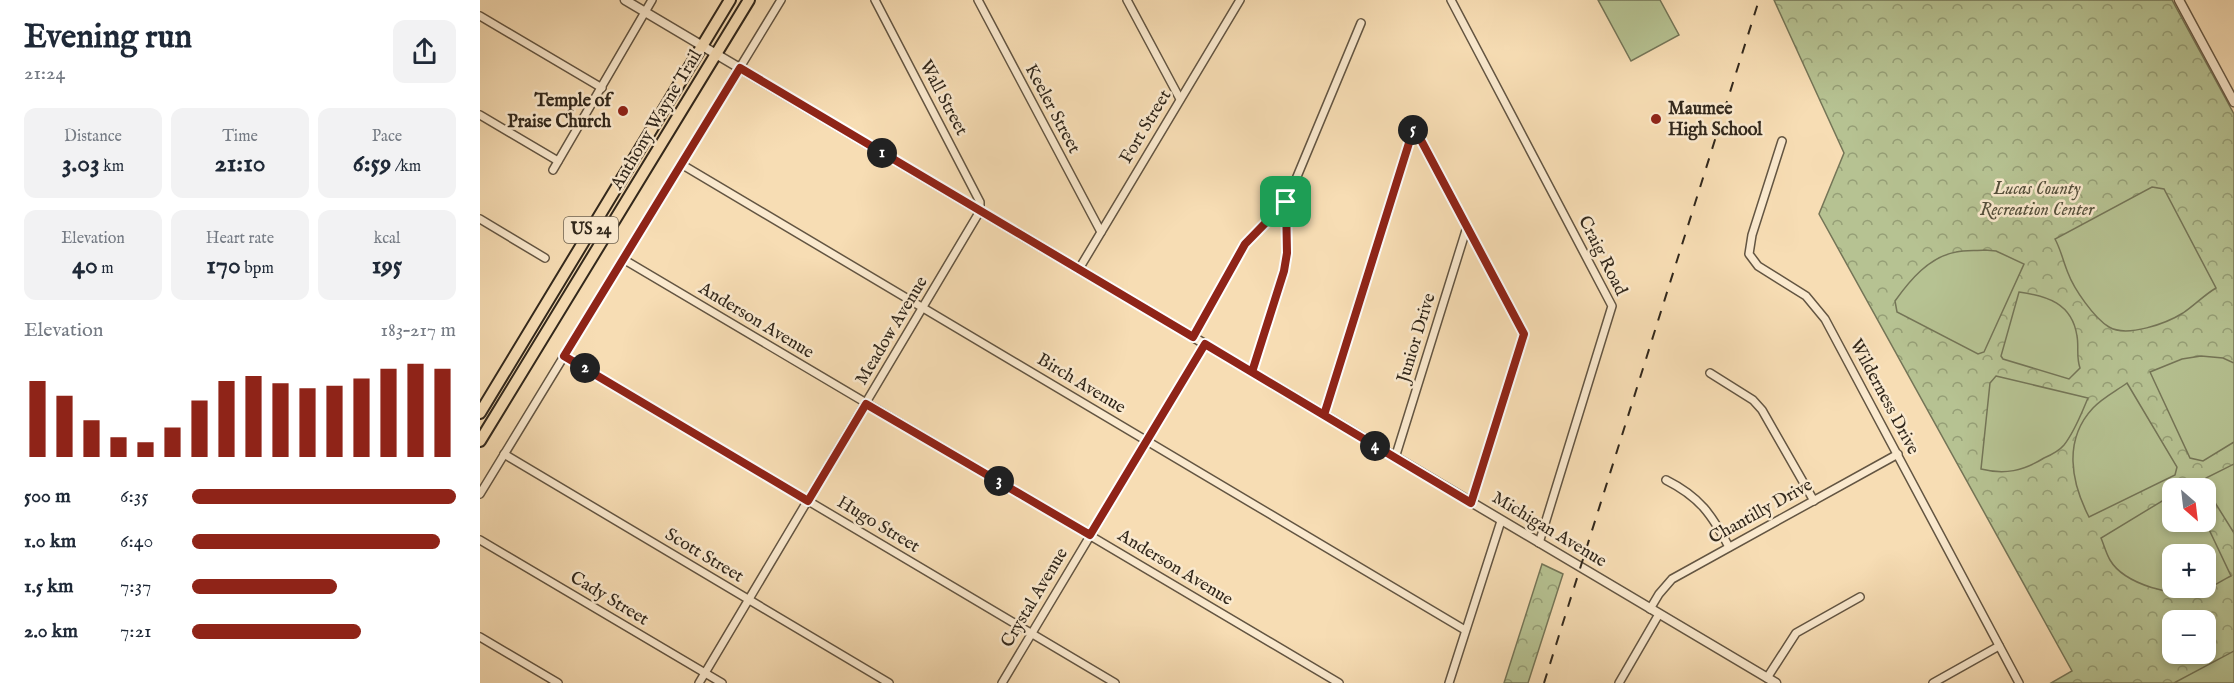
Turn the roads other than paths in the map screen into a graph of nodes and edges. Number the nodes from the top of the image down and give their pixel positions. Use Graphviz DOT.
graph roads {
  1 [pos="624,0"];
  2 [pos="652,0"];
  3 [pos="730,0"];
  4 [pos="749,0"];
  5 [pos="781,0"];
  6 [pos="875,0"];
  7 [pos="978,0"];
  8 [pos="1127,0"];
  9 [pos="1240,0"];
  10 [pos="1451,0"];
  11 [pos="2179,0"];
  12 [pos="645,12"];
  13 [pos="480,16"];
  14 [pos="1361,23"];
  15 [pos="702,46"];
  16 [pos="716,54"];
  17 [pos="740,68"];
  18 [pos="602,88"];
  19 [pos="1180,99"];
  20 [pos="2234,102"];
  21 [pos="480,115"];
  22 [pos="1782,141"];
  23 [pos="558,161"];
  24 [pos="681,164"];
  25 [pos="553,170"];
  26 [pos="1286,202"];
  27 [pos="980,211"];
  28 [pos="480,219"];
  29 [pos="1467,227"];
  30 [pos="1101,232"];
  31 [pos="545,258"];
  32 [pos="623,259"];
  33 [pos="1079,269"];
  34 [pos="924,307"];
  35 [pos="1193,337"];
  36 [pos="1205,344"];
  37 [pos="564,356"];
  38 [pos="1252,372"];
  39 [pos="1710,373"];
  40 [pos="866,404"];
  41 [pos="480,413"];
  42 [pos="1324,415"];
  43 [pos="1147,440"];
  44 [pos="480,441"];
  45 [pos="504,454"];
  46 [pos="1898,454"];
  47 [pos="1395,458"];
  48 [pos="1666,480"];
  49 [pos="480,494"];
  50 [pos="808,501"];
  51 [pos="1814,501"];
  52 [pos="1471,503"];
  53 [pos="1501,521"];
  54 [pos="1090,535"];
  55 [pos="480,540"];
  56 [pos="1539,543"];
  57 [pos="1729,547"];
  58 [pos="1860,597"];
  59 [pos="749,600"];
  60 [pos="1650,609"];
  61 [pos="1659,614"];
  62 [pos="1466,630"];
  63 [pos="1031,633"];
  64 [pos="480,637"];
  65 [pos="1999,646"];
  66 [pos="705,673"];
  67 [pos="1767,678"];
  68 [pos="558,683"];
  69 [pos="699,683"];
  70 [pos="722,683"];
  71 [pos="889,683"];
  72 [pos="1002,683"];
  73 [pos="1115,683"];
  74 [pos="1339,683"];
  75 [pos="1449,683"];
  76 [pos="1619,683"];
  77 [pos="1776,683"];
  78 [pos="1933,683"];
  79 [pos="2019,683"];
  1 -- 12 [label="street, Michigan Avenue"];
  2 -- 12 [label="street"];
  3 -- 15 [label="highway, Anthony Wayne Trail / US 24"];
  4 -- 16 [label="highway, Anthony Wayne Trail / US 24"];
  5 -- 17 [label="street"];
  6 -- 27 [label="street, Wall Street"];
  7 -- 30 [label="street, Keeler Street"];
  8 -- 19 [label="street"];
  9 -- 19 [label="street, Fort Street"];
  10 -- 56 [label="street, Craig Road"];
  11 -- 20 [label="street"];
  12 -- 15 [label="street, Michigan Avenue"];
  12 -- 18 [label="street"];
  13 -- 18 [label="street"];
  14 -- 26 [label="street"];
  15 -- 16 [label="street, Michigan Avenue"];
  15 -- 41 [label="highway, Anthony Wayne Trail / US 24"];
  16 -- 17 [label="street, Michigan Avenue"];
  16 -- 44 [label="highway, Anthony Wayne Trail / US 24"];
  17 -- 24 [label="street"];
  17 -- 27 [label="street, Michigan Avenue"];
  18 -- 23 [label="street"];
  19 -- 30 [label="street, Fort Street"];
  21 -- 23 [label="street"];
  22 -- 46 [label="street, Wilderness Drive"];
  23 -- 25 [label="street"];
  24 -- 32 [label="street"];
  24 -- 34 [label="street, Birch Avenue"];
  26 -- 35 [label="street"];
  26 -- 38 [label="street"];
  27 -- 33 [label="street, Michigan Avenue"];
  27 -- 34 [label="street, Meadow Avenue"];
  28 -- 31 [label="street"];
  29 -- 42 [label="street"];
  29 -- 47 [label="street, Junior Drive"];
  29 -- 52 [label="street"];
  30 -- 33 [label="street, Fort Street"];
  32 -- 37 [label="street"];
  32 -- 40 [label="street, Anderson Avenue"];
  33 -- 35 [label="street, Michigan Avenue"];
  34 -- 40 [label="street, Meadow Avenue"];
  34 -- 43 [label="street, Birch Avenue"];
  35 -- 36 [label="street, Michigan Avenue"];
  36 -- 38 [label="street, Michigan Avenue"];
  36 -- 43 [label="street, Crystal Avenue"];
  37 -- 45 [label="street"];
  37 -- 50 [label="street, Hugo Street"];
  38 -- 42 [label="street, Michigan Avenue"];
  39 -- 51 [label="street"];
  40 -- 50 [label="street, Meadow Avenue"];
  40 -- 54 [label="street, Anderson Avenue"];
  42 -- 47 [label="street, Michigan Avenue"];
  43 -- 54 [label="street, Crystal Avenue"];
  43 -- 62 [label="street, Birch Avenue"];
  45 -- 49 [label="street"];
  45 -- 59 [label="street, Scott Street"];
  46 -- 51 [label="street, Chantilly Drive"];
  46 -- 65 [label="street, Wilderness Drive"];
  47 -- 52 [label="street, Michigan Avenue"];
  48 -- 57 [label="street"];
  50 -- 59 [label="street, Meadow Avenue"];
  50 -- 63 [label="street, Hugo Street"];
  51 -- 57 [label="street, Chantilly Drive"];
  52 -- 53 [label="street, Michigan Avenue"];
  53 -- 56 [label="street, Michigan Avenue"];
  53 -- 62 [label="street"];
  54 -- 63 [label="street, Crystal Avenue"];
  54 -- 74 [label="street, Anderson Avenue"];
  55 -- 66 [label="street, Cady Street"];
  56 -- 60 [label="street, Michigan Avenue"];
  57 -- 60 [label="street, Chantilly Drive"];
  58 -- 67 [label="street"];
  59 -- 66 [label="street, Meadow Avenue"];
  59 -- 71 [label="street, Scott Street"];
  60 -- 61 [label="street, Michigan Avenue"];
  61 -- 67 [label="street, Michigan Avenue"];
  61 -- 76 [label="street"];
  62 -- 75 [label="street"];
  63 -- 72 [label="street, Crystal Avenue"];
  63 -- 73 [label="street, Hugo Street"];
  64 -- 68 [label="street"];
  65 -- 78 [label="street"];
  65 -- 79 [label="street, Wilderness Drive"];
  66 -- 69 [label="street, Meadow Avenue"];
  66 -- 70 [label="street, Cady Street"];
  67 -- 77 [label="street, Michigan Avenue"];
}
